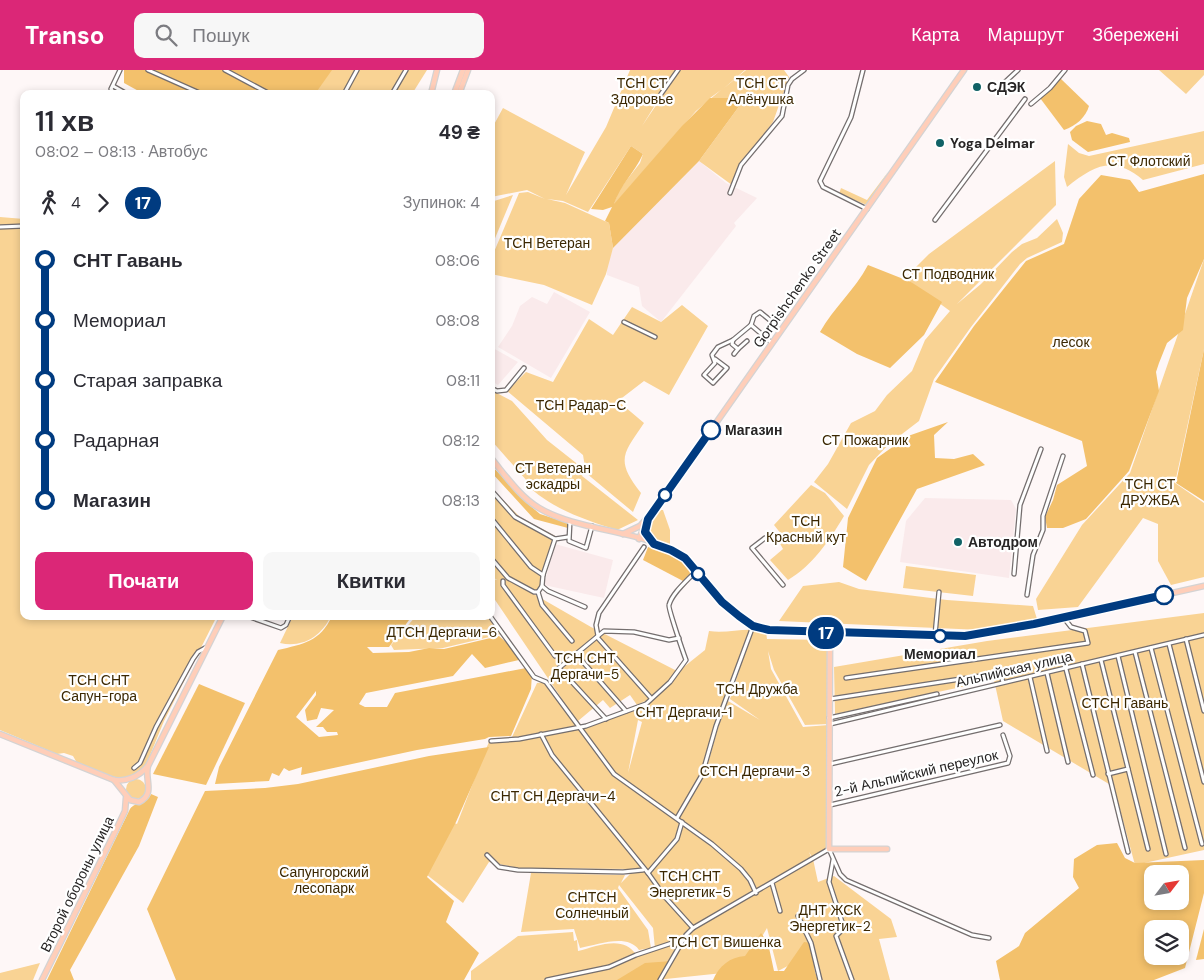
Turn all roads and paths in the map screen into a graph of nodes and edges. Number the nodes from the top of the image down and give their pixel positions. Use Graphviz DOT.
graph roads {
  1 [pos="120,70"];
  2 [pos="148,70"];
  3 [pos="225,70"];
  4 [pos="357,70"];
  5 [pos="406,70"];
  6 [pos="437,70"];
  7 [pos="463,70"];
  8 [pos="468,70"];
  9 [pos="678,70"];
  10 [pos="804,70"];
  11 [pos="863,70"];
  12 [pos="964,70"];
  13 [pos="1018,70"];
  14 [pos="1066,70"];
  15 [pos="1004,84"];
  16 [pos="113,86"];
  17 [pos="112,90"];
  18 [pos="120,90"];
  19 [pos="193,90"];
  20 [pos="262,90"];
  21 [pos="346,90"];
  22 [pos="394,90"];
  23 [pos="432,90"];
  24 [pos="456,90"];
  25 [pos="460,90"];
  26 [pos="661,94"];
  27 [pos="1025,98"];
  28 [pos="1030,104"];
  29 [pos="730,194"];
  30 [pos="867,209"];
  31 [pos="935,220"];
  32 [pos="20,226"];
  33 [pos="0,227"];
  34 [pos="624,322"];
  35 [pos="751,325"];
  36 [pos="776,325"];
  37 [pos="655,337"];
  38 [pos="733,340"];
  39 [pos="747,341"];
  40 [pos="772,343"];
  41 [pos="738,349"];
  42 [pos="734,354"];
  43 [pos="715,359"];
  44 [pos="524,368"];
  45 [pos="495,390"];
  46 [pos="1041,449"];
  47 [pos="1063,456"];
  48 [pos="495,462"];
  49 [pos="495,494"];
  50 [pos="570,521"];
  51 [pos="495,523"];
  52 [pos="592,526"];
  53 [pos="643,527"];
  54 [pos="623,534"];
  55 [pos="568,536"];
  56 [pos="638,537"];
  57 [pos="765,538"];
  58 [pos="555,539"];
  59 [pos="654,544"];
  60 [pos="644,547"];
  61 [pos="495,563"];
  62 [pos="696,571"];
  63 [pos="1014,574"];
  64 [pos="543,575"];
  65 [pos="503,581"];
  66 [pos="783,585"];
  67 [pos="542,586"];
  68 [pos="1204,586"];
  69 [pos="538,592"];
  70 [pos="939,592"];
  71 [pos="1027,595"];
  72 [pos="585,607"];
  73 [pos="1064,618"];
  74 [pos="221,620"];
  75 [pos="258,620"];
  76 [pos="288,620"];
  77 [pos="493,620"];
  78 [pos="753,626"];
  79 [pos="830,634"];
  80 [pos="935,636"];
  81 [pos="1204,636"];
  82 [pos="598,637"];
  83 [pos="679,638"];
  84 [pos="1186,640"];
  85 [pos="572,641"];
  86 [pos="1169,644"];
  87 [pos="208,646"];
  88 [pos="1152,648"];
  89 [pos="1134,652"];
  90 [pos="576,654"];
  91 [pos="555,656"];
  92 [pos="1118,656"];
  93 [pos="1101,660"];
  94 [pos="1082,664"];
  95 [pos="1066,669"];
  96 [pos="1047,672"];
  97 [pos="1030,677"];
  98 [pos="846,678"];
  99 [pos="1003,682"];
  100 [pos="938,694"];
  101 [pos="651,698"];
  102 [pos="830,699"];
  103 [pos="626,711"];
  104 [pos="1204,711"];
  105 [pos="829,718"];
  106 [pos="606,719"];
  107 [pos="830,724"];
  108 [pos="1000,725"];
  109 [pos="580,727"];
  110 [pos="0,734"];
  111 [pos="541,734"];
  112 [pos="1003,735"];
  113 [pos="491,741"];
  114 [pos="1047,750"];
  115 [pos="1068,762"];
  116 [pos="830,764"];
  117 [pos="148,766"];
  118 [pos="134,768"];
  119 [pos="1128,769"];
  120 [pos="1092,774"];
  121 [pos="1108,774"];
  122 [pos="135,776"];
  123 [pos="128,779"];
  124 [pos="114,780"];
  125 [pos="147,782"];
  126 [pos="1204,782"];
  127 [pos="124,790"];
  128 [pos="126,796"];
  129 [pos="136,802"];
  130 [pos="830,805"];
  131 [pos="126,810"];
  132 [pos="677,818"];
  133 [pos="682,822"];
  134 [pos="1202,844"];
  135 [pos="1185,848"];
  136 [pos="829,849"];
  137 [pos="887,849"];
  138 [pos="1148,849"];
  139 [pos="1128,852"];
  140 [pos="1166,854"];
  141 [pos="487,855"];
  142 [pos="833,859"];
  143 [pos="644,870"];
  144 [pos="648,873"];
  145 [pos="772,883"];
  146 [pos="756,893"];
  147 [pos="780,911"];
  148 [pos="798,916"];
  149 [pos="693,928"];
  150 [pos="684,938"];
  151 [pos="989,938"];
  152 [pos="42,980"];
  153 [pos="547,980"];
  154 [pos="660,980"];
  155 [pos="820,980"];
  156 [pos="852,980"];
  1 -- 16 [label="street"];
  2 -- 19 [label="street"];
  3 -- 20 [label="street"];
  4 -- 21 [label="street"];
  5 -- 22 [label="street"];
  6 -- 23 [label="main road"];
  7 -- 24 [label="main road"];
  8 -- 25 [label="main road"];
  9 -- 26 [label="street"];
  10 -- 29 [label="street"];
  11 -- 30 [label="street"];
  12 -- 30 [label="main road, Gorpishchenko Street"];
  13 -- 15 [label="street"];
  14 -- 28 [label="street"];
  16 -- 17 [label="street"];
  16 -- 18 [label="street"];
  27 -- 31 [label="street"];
  30 -- 40 [label="main road, Gorpishchenko Street"];
  32 -- 33 [label="street"];
  34 -- 37 [label="street"];
  35 -- 36 [label="street"];
  35 -- 38 [label="street"];
  35 -- 40 [label="street"];
  38 -- 41 [label="street"];
  38 -- 43 [label="street"];
  39 -- 41 [label="street"];
  40 -- 53 [label="main road, Gorpishchenko Street"];
  41 -- 42 [label="street"];
  43 -- 43 [label="street"];
  44 -- 45 [label="street"];
  46 -- 63 [label="street"];
  47 -- 71 [label="street"];
  48 -- 50 [label="main road"];
  49 -- 58 [label="street"];
  50 -- 52 [label="main road"];
  50 -- 55 [label="street"];
  51 -- 64 [label="street"];
  52 -- 54 [label="main road"];
  52 -- 55 [label="street"];
  53 -- 54 [label="main road, Gorpishchenko Street"];
  53 -- 56 [label="main road, Gorpishchenko Street"];
  53 -- 56 [label="main road"];
  53 -- 59 [label="main road"];
  54 -- 56 [label="main road"];
  55 -- 58 [label="street"];
  56 -- 59 [label="main road"];
  57 -- 66 [label="street"];
  58 -- 64 [label="street"];
  59 -- 62 [label="main road"];
  60 -- 82 [label="street"];
  61 -- 69 [label="street"];
  62 -- 78 [label="main road"];
  62 -- 83 [label="street"];
  64 -- 67 [label="street"];
  65 -- 91 [label="street"];
  67 -- 69 [label="street"];
  67 -- 72 [label="street"];
  68 -- 73 [label="main road"];
  69 -- 85 [label="street"];
  70 -- 80 [label="street"];
  73 -- 80 [label="main road"];
  73 -- 98 [label="street"];
  74 -- 87 [label="main road"];
  75 -- 76 [label="street"];
  77 -- 109 [label="street"];
  78 -- 79 [label="main road"];
  78 -- 132 [label="street"];
  79 -- 80 [label="main road"];
  79 -- 102 [label="main road"];
  81 -- 84 [label="street, Альпийская улица"];
  82 -- 83 [label="street"];
  82 -- 90 [label="street"];
  82 -- 101 [label="street"];
  83 -- 101 [label="street"];
  84 -- 86 [label="street, Альпийская улица"];
  84 -- 104 [label="street"];
  86 -- 88 [label="street, Альпийская улица"];
  86 -- 126 [label="street"];
  87 -- 117 [label="main road"];
  87 -- 118 [label="street"];
  88 -- 89 [label="street, Альпийская улица"];
  88 -- 134 [label="street"];
  89 -- 92 [label="street, Альпийская улица"];
  89 -- 135 [label="street"];
  90 -- 103 [label="street"];
  90 -- 106 [label="street"];
  92 -- 93 [label="street, Альпийская улица"];
  92 -- 140 [label="street"];
  93 -- 94 [label="street, Альпийская улица"];
  93 -- 119 [label="street"];
  94 -- 95 [label="street, Альпийская улица"];
  94 -- 121 [label="street"];
  95 -- 96 [label="street, Альпийская улица"];
  95 -- 120 [label="street"];
  96 -- 97 [label="street, Альпийская улица"];
  96 -- 115 [label="street"];
  97 -- 99 [label="street, Альпийская улица"];
  97 -- 114 [label="street"];
  99 -- 102 [label="street"];
  99 -- 107 [label="street, Альпийская улица"];
  100 -- 105 [label="street"];
  101 -- 103 [label="street"];
  102 -- 105 [label="main road"];
  103 -- 106 [label="street"];
  105 -- 107 [label="main road"];
  106 -- 109 [label="street"];
  107 -- 116 [label="main road"];
  108 -- 116 [label="street"];
  109 -- 111 [label="street"];
  109 -- 132 [label="street"];
  110 -- 124 [label="main road"];
  111 -- 113 [label="street"];
  111 -- 143 [label="street"];
  112 -- 130 [label="street, 2-й Альпийский переулок"];
  116 -- 130 [label="main road"];
  117 -- 122 [label="main road"];
  117 -- 125 [label="main road"];
  119 -- 121 [label="street"];
  119 -- 138 [label="street"];
  121 -- 139 [label="street"];
  122 -- 123 [label="main road"];
  122 -- 125 [label="main road"];
  123 -- 124 [label="main road"];
  123 -- 127 [label="main road"];
  124 -- 127 [label="main road"];
  125 -- 129 [label="main road"];
  127 -- 128 [label="main road"];
  128 -- 129 [label="main road"];
  128 -- 131 [label="main road, Второй обороны улица"];
  129 -- 131 [label="main road"];
  130 -- 136 [label="main road"];
  131 -- 152 [label="main road, Второй обороны улица"];
  132 -- 133 [label="street"];
  133 -- 144 [label="street"];
  133 -- 146 [label="street"];
  136 -- 137 [label="main road"];
  136 -- 142 [label="street"];
  136 -- 145 [label="street"];
  141 -- 143 [label="street"];
  142 -- 151 [label="street"];
  142 -- 156 [label="street"];
  143 -- 144 [label="street"];
  144 -- 149 [label="street"];
  145 -- 146 [label="street"];
  145 -- 147 [label="street"];
  146 -- 149 [label="street"];
  148 -- 155 [label="street"];
  149 -- 150 [label="street"];
  150 -- 153 [label="street"];
  150 -- 154 [label="street"];
}
